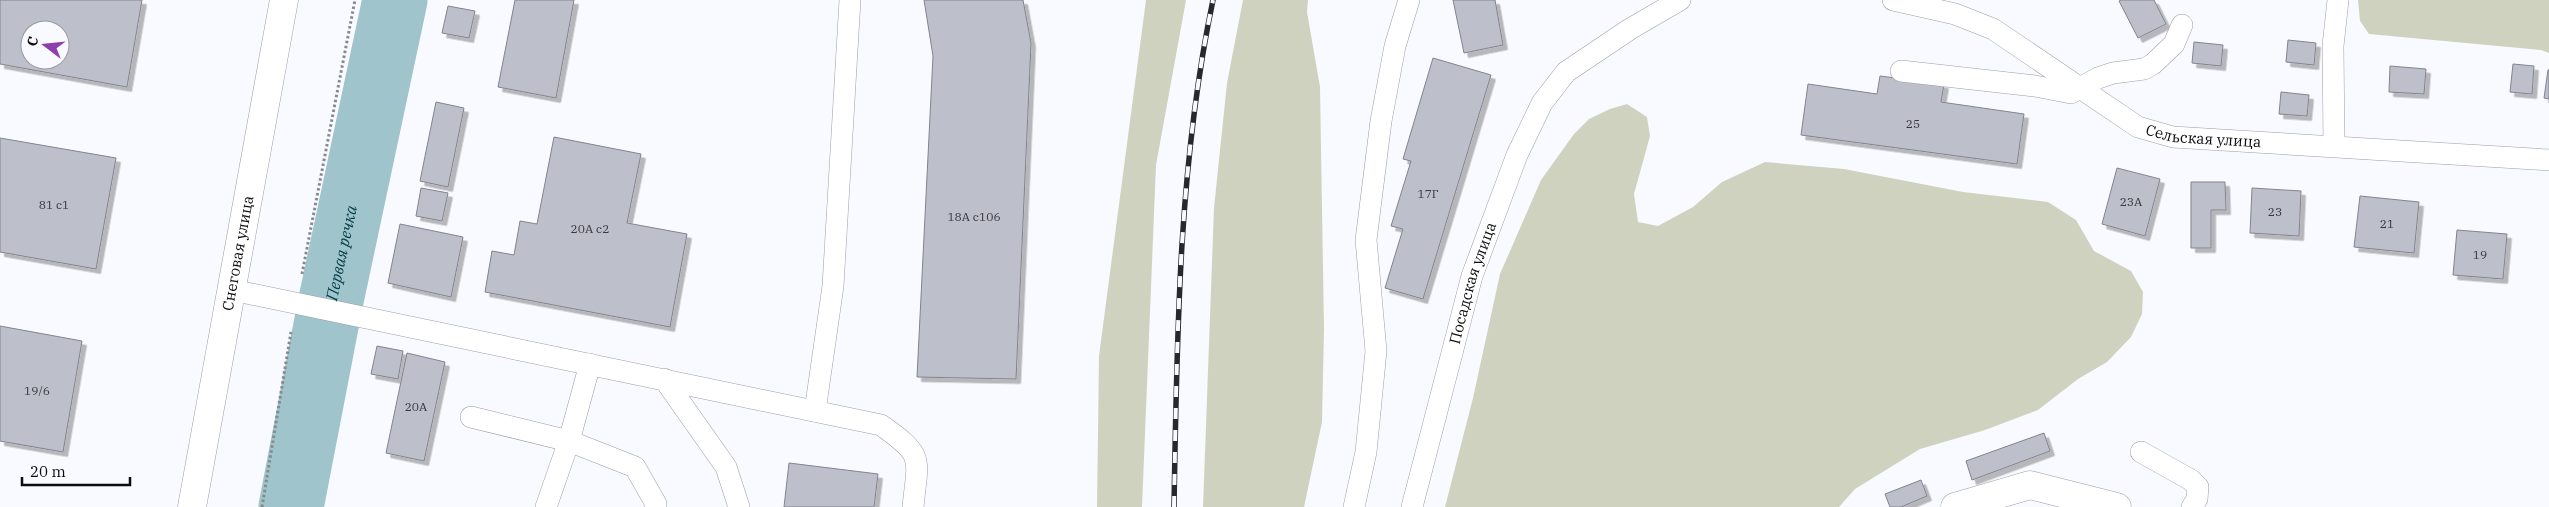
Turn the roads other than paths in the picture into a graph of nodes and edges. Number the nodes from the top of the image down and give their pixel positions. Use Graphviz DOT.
graph roads {
  1 [pos="284,0"];
  2 [pos="850,0"];
  3 [pos="1409,0"];
  4 [pos="1680,0"];
  5 [pos="1893,0"];
  6 [pos="2338,0"];
  7 [pos="2182,25"];
  8 [pos="1901,71"];
  9 [pos="2080,89"];
  10 [pos="2334,146"];
  11 [pos="2549,160"];
  12 [pos="232,290"];
  13 [pos="590,364"];
  14 [pos="664,379"];
  15 [pos="815,411"];
  16 [pos="471,417"];
  17 [pos="569,440"];
  18 [pos="2141,452"];
  19 [pos="192,507"];
  20 [pos="546,507"];
  21 [pos="655,507"];
  22 [pos="739,507"];
  23 [pos="913,507"];
  24 [pos="1354,507"];
  25 [pos="1412,507"];
  26 [pos="1955,507"];
  27 [pos="2117,507"];
  28 [pos="2192,507"];
  1 -- 12 [label="main road, Снеговая улица"];
  2 -- 15 [label="lane"];
  3 -- 24 [label="lane"];
  4 -- 25 [label="lane, Посадская улица"];
  5 -- 9 [label="lane, Сельская улица"];
  6 -- 10 [label="lane"];
  7 -- 9 [label="lane"];
  8 -- 9 [label="lane"];
  9 -- 10 [label="lane, Сельская улица"];
  10 -- 11 [label="lane, Сельская улица"];
  12 -- 13 [label="lane"];
  12 -- 19 [label="main road, Снеговая улица"];
  13 -- 14 [label="lane"];
  13 -- 17 [label="lane"];
  14 -- 15 [label="lane"];
  14 -- 22 [label="lane"];
  15 -- 23 [label="lane"];
  16 -- 17 [label="lane"];
  17 -- 20 [label="lane"];
  17 -- 21 [label="lane"];
  18 -- 28 [label="lane"];
  26 -- 27 [label="main road"];
}
